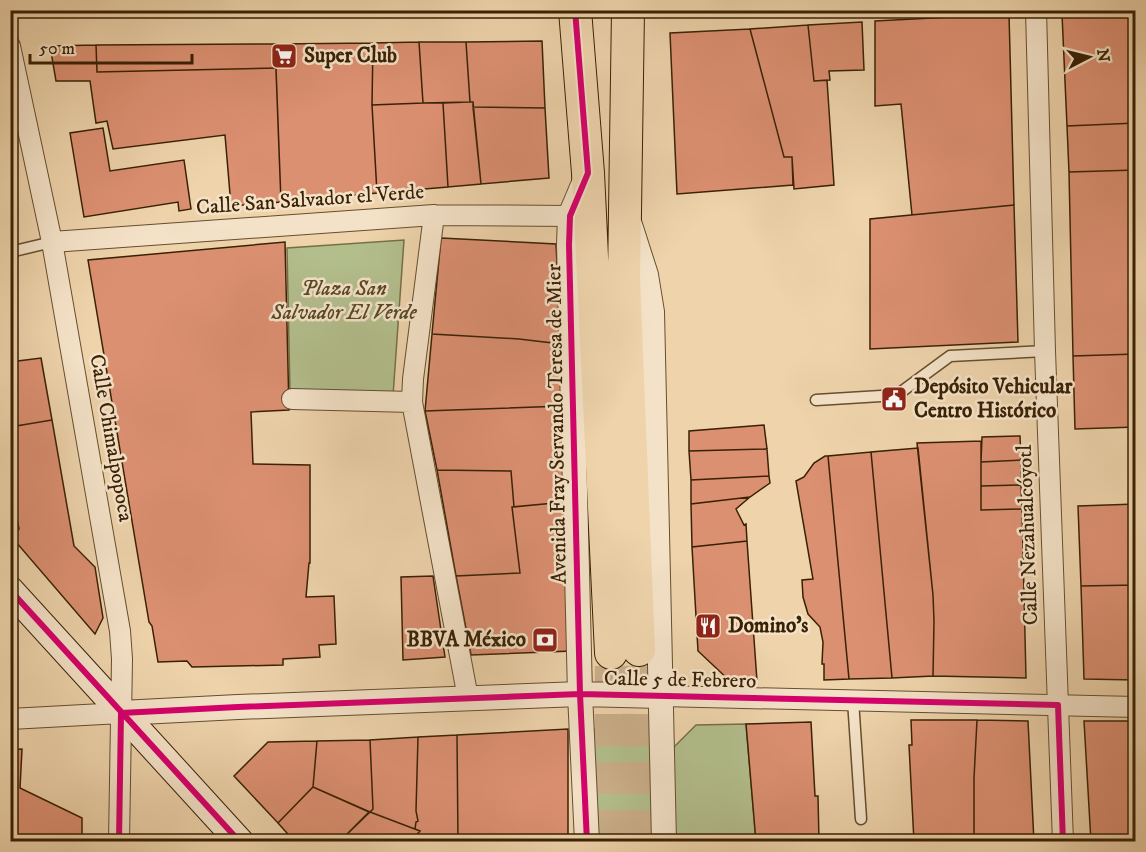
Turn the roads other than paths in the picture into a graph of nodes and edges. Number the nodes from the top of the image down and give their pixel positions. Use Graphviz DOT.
graph roads {
  1 [pos="575,10"];
  2 [pos="628,10"];
  3 [pos="1036,10"];
  4 [pos="10,46"];
  5 [pos="588,173"];
  6 [pos="627,214"];
  7 [pos="434,215"];
  8 [pos="570,216"];
  9 [pos="52,242"];
  10 [pos="10,252"];
  11 [pos="1045,351"];
  12 [pos="292,399"];
  13 [pos="816,400"];
  14 [pos="412,402"];
  15 [pos="10,590"];
  16 [pos="580,694"];
  17 [pos="661,696"];
  18 [pos="468,698"];
  19 [pos="853,700"];
  20 [pos="1058,705"];
  21 [pos="1136,706"];
  22 [pos="121,713"];
  23 [pos="10,719"];
  24 [pos="861,819"];
  25 [pos="118,842"];
  26 [pos="240,842"];
  27 [pos="587,842"];
  28 [pos="664,842"];
  29 [pos="1064,842"];
  1 -- 5 [label="main road, Avenida Fray Servando Teresa de Mier"];
  2 -- 6 [label="main road, Avenida Fray Servando Teresa de Mier"];
  3 -- 11 [label="street, Calle Nezahualcóyotl"];
  4 -- 9 [label="street, Calle Chimalpopoca"];
  5 -- 6 [label="main road, Avenida Fray Servando Teresa de Mier"];
  5 -- 8 [label="street, Avenida Fray Servando Teresa de Mier"];
  6 -- 17 [label="street, Avenida Fray Servando Teresa de Mier"];
  7 -- 8 [label="street, Calle San Salvador el Verde"];
  7 -- 9 [label="street, Calle San Salvador el Verde"];
  7 -- 14 [label="street"];
  8 -- 16 [label="street, Avenida Fray Servando Teresa de Mier"];
  9 -- 10 [label="lane"];
  9 -- 22 [label="street, Calle Chimalpopoca"];
  11 -- 13 [label="lane"];
  11 -- 20 [label="street, Calle Nezahualcóyotl"];
  12 -- 14 [label="street"];
  14 -- 18 [label="street"];
  15 -- 22 [label="main road"];
  16 -- 17 [label="street, Calle 5 de Febrero"];
  16 -- 18 [label="street, Calle 5 de Febrero"];
  16 -- 27 [label="street, Avenida Fray Servando Teresa de Mier"];
  17 -- 19 [label="street, Calle 5 de Febrero"];
  17 -- 28 [label="street, Avenida Fray Servando Teresa de Mier"];
  18 -- 22 [label="street, Calle 5 de Febrero"];
  19 -- 20 [label="street, Calle 5 de Febrero"];
  19 -- 24 [label="lane"];
  20 -- 21 [label="street, Calle 5 de Febrero"];
  20 -- 29 [label="street, Calle Nezahualcóyotl"];
  22 -- 23 [label="street, Calle 5 de Febrero"];
  22 -- 25 [label="street, Calle Chimalpopoca"];
  22 -- 26 [label="main road"];
}
